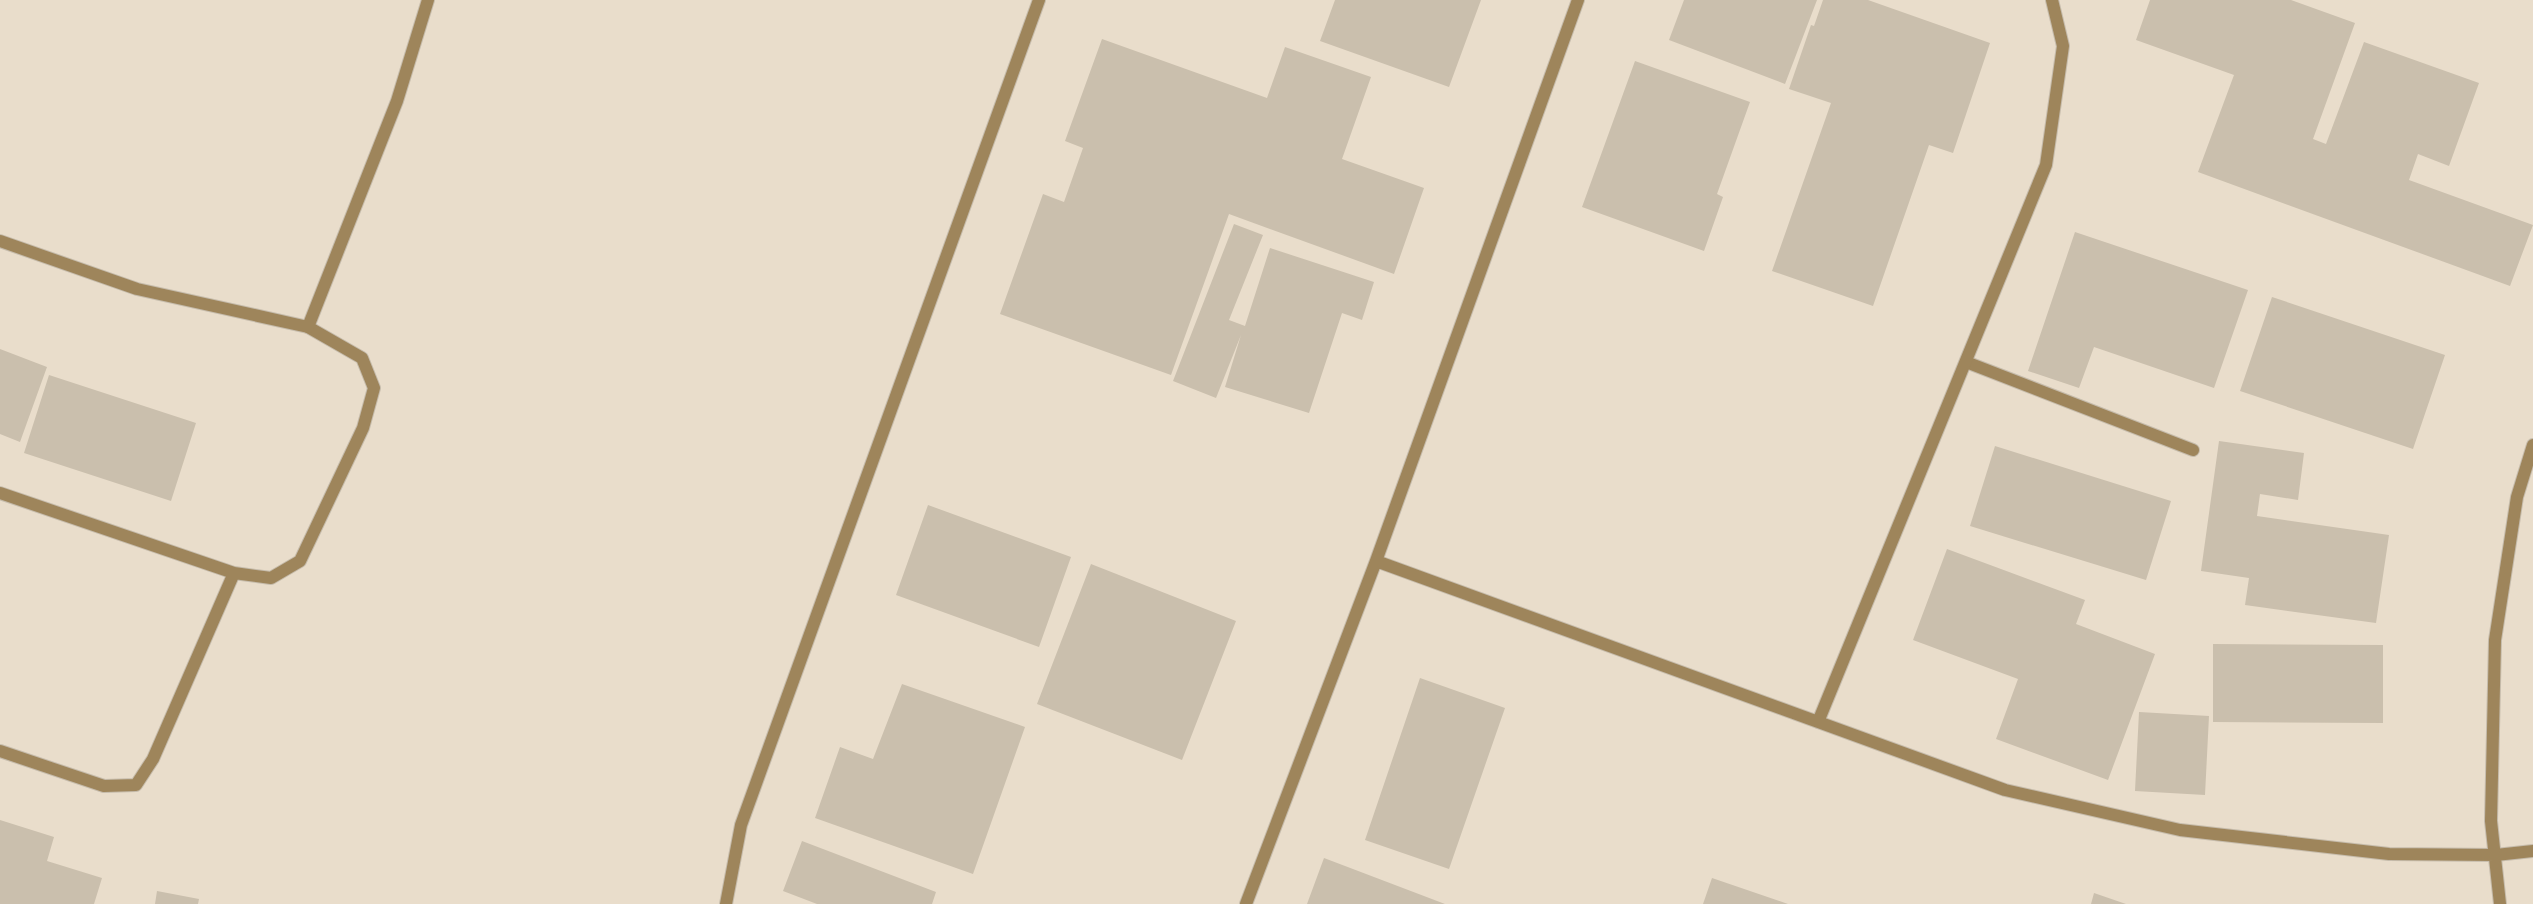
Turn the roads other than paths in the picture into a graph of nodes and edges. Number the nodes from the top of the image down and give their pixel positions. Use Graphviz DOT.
graph roads {
  1 [pos="428,0"];
  2 [pos="1039,0"];
  3 [pos="1578,0"];
  4 [pos="2052,0"];
  5 [pos="0,241"];
  6 [pos="308,327"];
  7 [pos="1966,362"];
  8 [pos="2533,445"];
  9 [pos="2193,450"];
  10 [pos="0,493"];
  11 [pos="1376,561"];
  12 [pos="234,573"];
  13 [pos="1818,722"];
  14 [pos="0,751"];
  15 [pos="2533,851"];
  16 [pos="2496,855"];
  17 [pos="726,904"];
  18 [pos="1246,904"];
  19 [pos="2500,904"];
  1 -- 6 [label="street"];
  2 -- 17 [label="street"];
  3 -- 11 [label="street"];
  4 -- 7 [label="street"];
  5 -- 6 [label="street"];
  6 -- 12 [label="street"];
  7 -- 9 [label="street"];
  7 -- 13 [label="street"];
  8 -- 16 [label="street"];
  10 -- 12 [label="street"];
  11 -- 13 [label="street"];
  11 -- 18 [label="street"];
  12 -- 14 [label="street"];
  13 -- 16 [label="street"];
  15 -- 16 [label="street"];
  16 -- 19 [label="street"];
}
